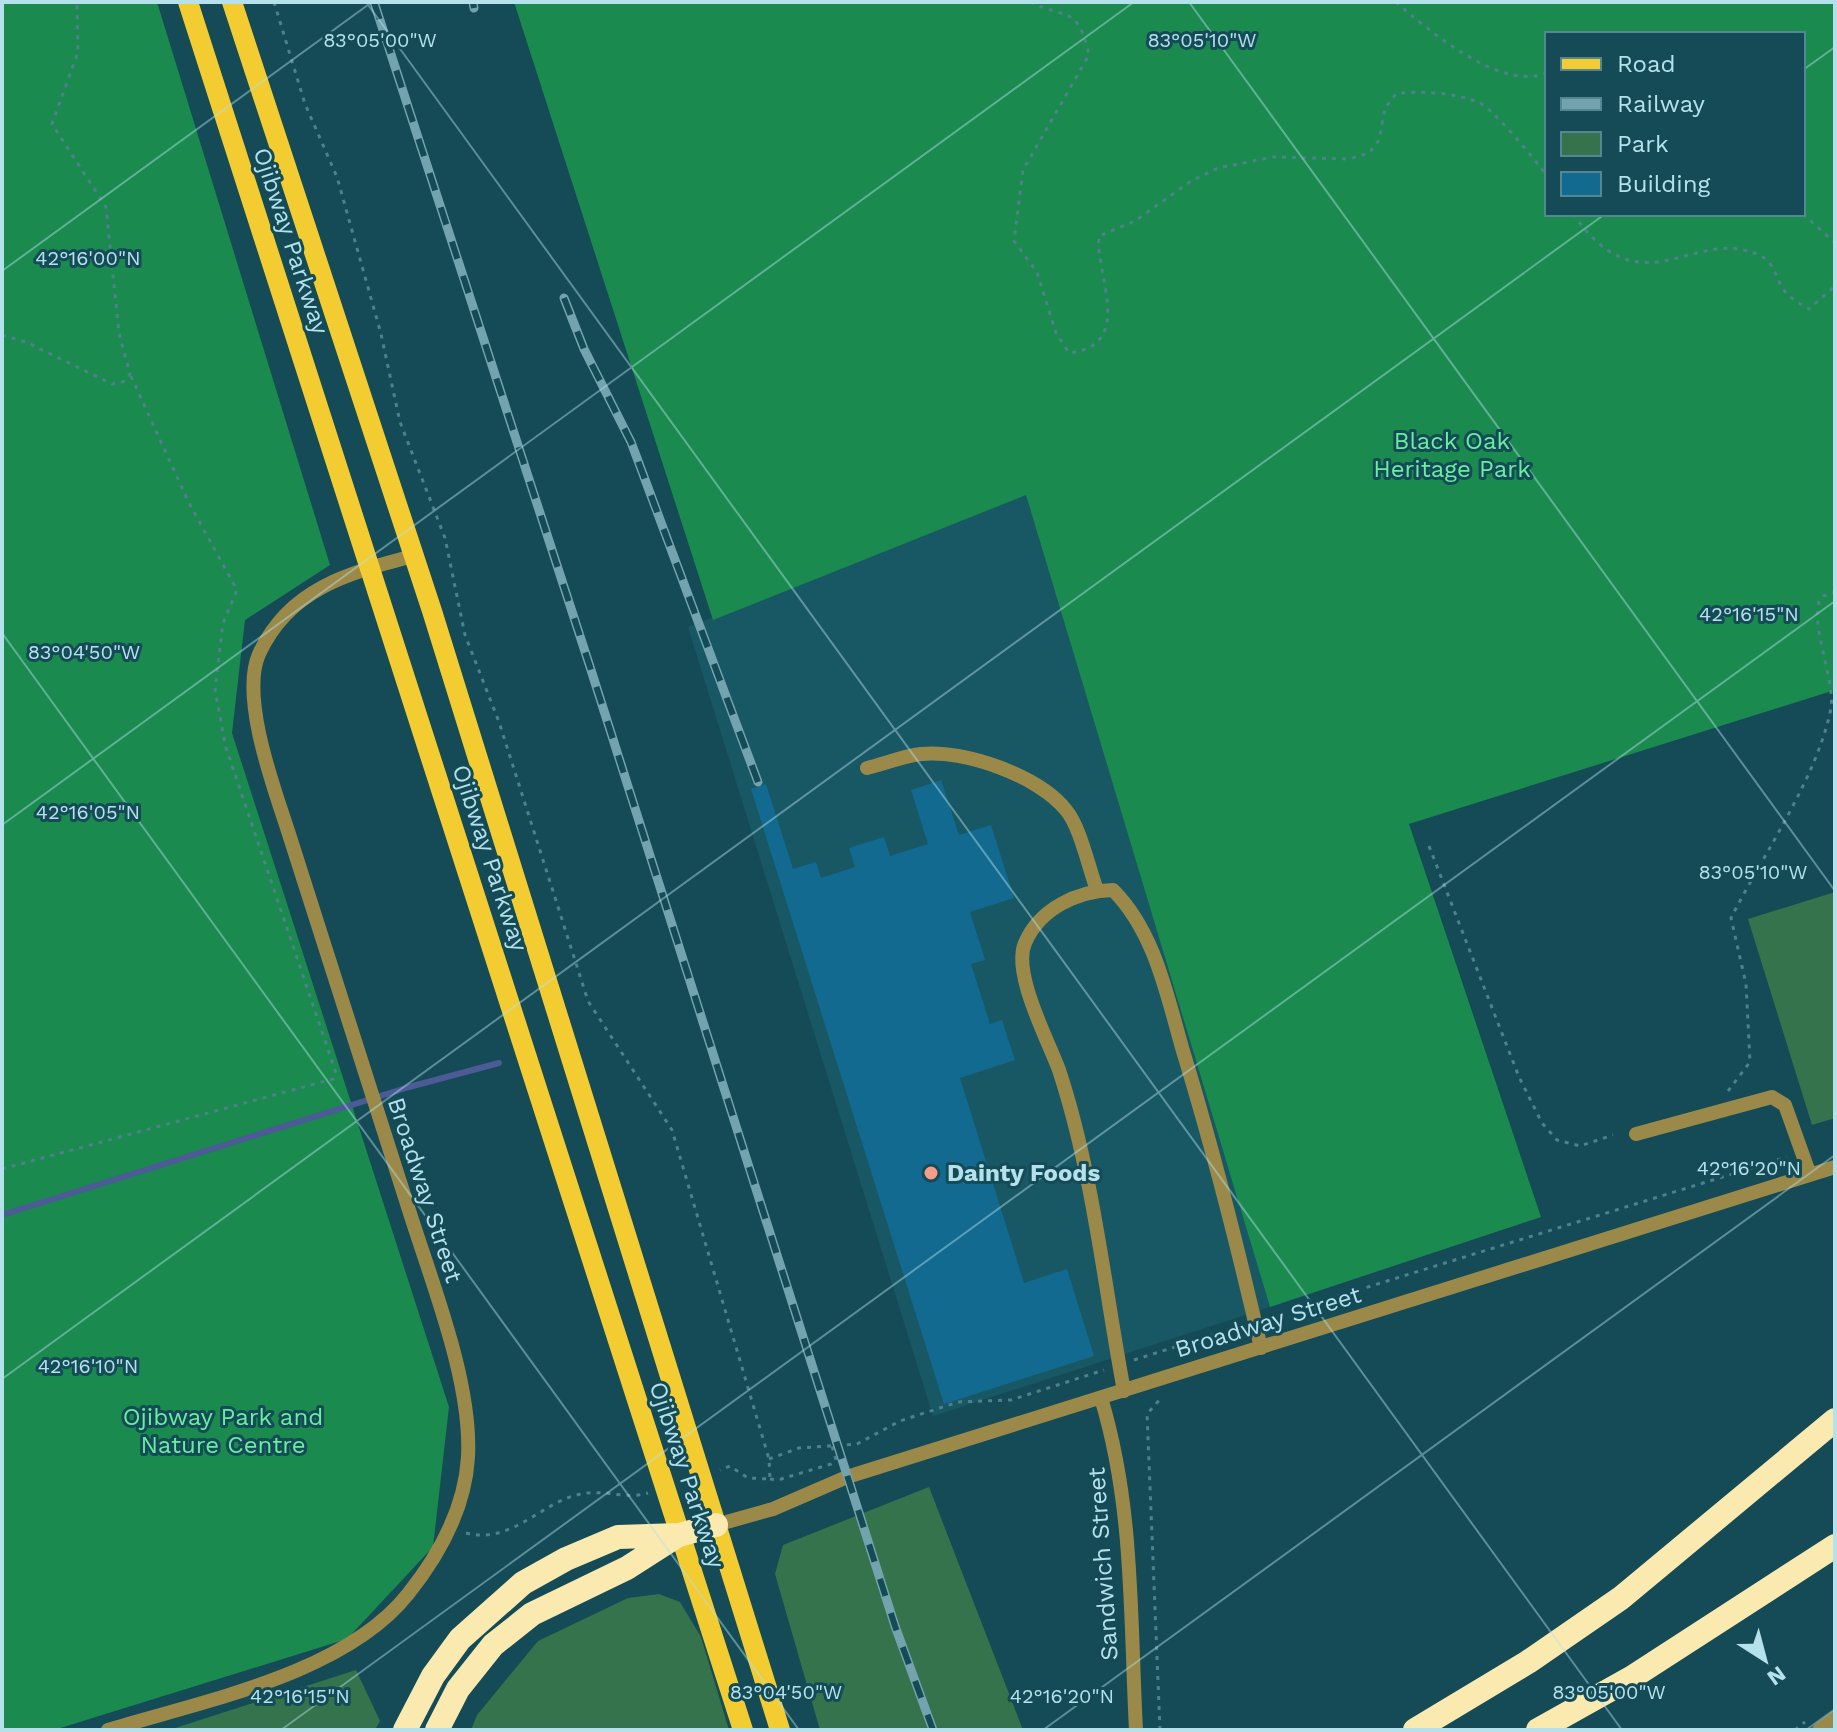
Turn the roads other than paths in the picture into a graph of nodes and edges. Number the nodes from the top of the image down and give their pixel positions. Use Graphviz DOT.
graph roads {
  1 [pos="188,2"];
  2 [pos="232,2"];
  3 [pos="413,556"];
  4 [pos="369,568"];
  5 [pos="867,768"];
  6 [pos="1097,890"];
  7 [pos="1636,1134"];
  8 [pos="1835,1167"];
  9 [pos="1810,1175"];
  10 [pos="1261,1348"];
  11 [pos="1124,1391"];
  12 [pos="1101,1398"];
  13 [pos="1835,1420"];
  14 [pos="716,1525"];
  15 [pos="679,1535"];
  16 [pos="1835,1546"];
  17 [pos="1835,1718"];
  18 [pos="108,1730"];
  19 [pos="405,1730"];
  20 [pos="437,1730"];
  21 [pos="743,1730"];
  22 [pos="780,1730"];
  23 [pos="1136,1730"];
  24 [pos="1415,1730"];
  25 [pos="1538,1730"];
  26 [pos="1819,1730"];
  1 -- 4 [label="main road, Ojibway Parkway"];
  2 -- 3 [label="main road, Ojibway Parkway"];
  3 -- 4 [label="street, Broadway Street"];
  3 -- 14 [label="main road, Ojibway Parkway"];
  4 -- 15 [label="main road, Ojibway Parkway"];
  4 -- 18 [label="street, Broadway Street"];
  5 -- 6 [label="street"];
  6 -- 10 [label="street"];
  6 -- 11 [label="street"];
  7 -- 9 [label="street"];
  8 -- 9 [label="street, Broadway Street"];
  9 -- 10 [label="street, Broadway Street"];
  10 -- 11 [label="street, Broadway Street"];
  11 -- 12 [label="street, Broadway Street"];
  12 -- 14 [label="street, Broadway Street"];
  12 -- 23 [label="street, Sandwich Street"];
  13 -- 24 [label="highway"];
  14 -- 15 [label="highway"];
  14 -- 22 [label="main road, Ojibway Parkway"];
  15 -- 19 [label="highway"];
  15 -- 20 [label="highway"];
  15 -- 21 [label="main road, Ojibway Parkway"];
  16 -- 25 [label="highway"];
  17 -- 26 [label="street"];
}
